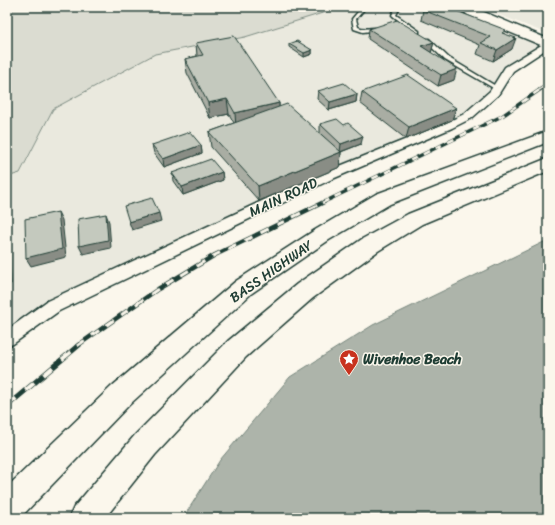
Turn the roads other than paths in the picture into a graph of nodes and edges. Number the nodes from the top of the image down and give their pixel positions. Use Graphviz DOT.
graph roads {
  1 [pos="364,7"];
  2 [pos="397,7"];
  3 [pos="464,7"];
  4 [pos="404,23"];
  5 [pos="398,25"];
  6 [pos="386,28"];
  7 [pos="548,44"];
  8 [pos="497,88"];
  9 [pos="548,132"];
  10 [pos="548,136"];
  11 [pos="530,142"];
  12 [pos="548,164"];
  13 [pos="7,339"];
  14 [pos="7,510"];
  15 [pos="85,518"];
  1 -- 6 [label="lane"];
  2 -- 4 [label="lane"];
  3 -- 7 [label="main road"];
  4 -- 5 [label="lane"];
  4 -- 8 [label="lane"];
  7 -- 8 [label="street, MAIN ROAD"];
  8 -- 13 [label="street, MAIN ROAD"];
  9 -- 11 [label="highway"];
  10 -- 11 [label="highway, BASS HIGHWAY"];
  11 -- 14 [label="highway, BASS HIGHWAY"];
  12 -- 15 [label="highway"];
}
